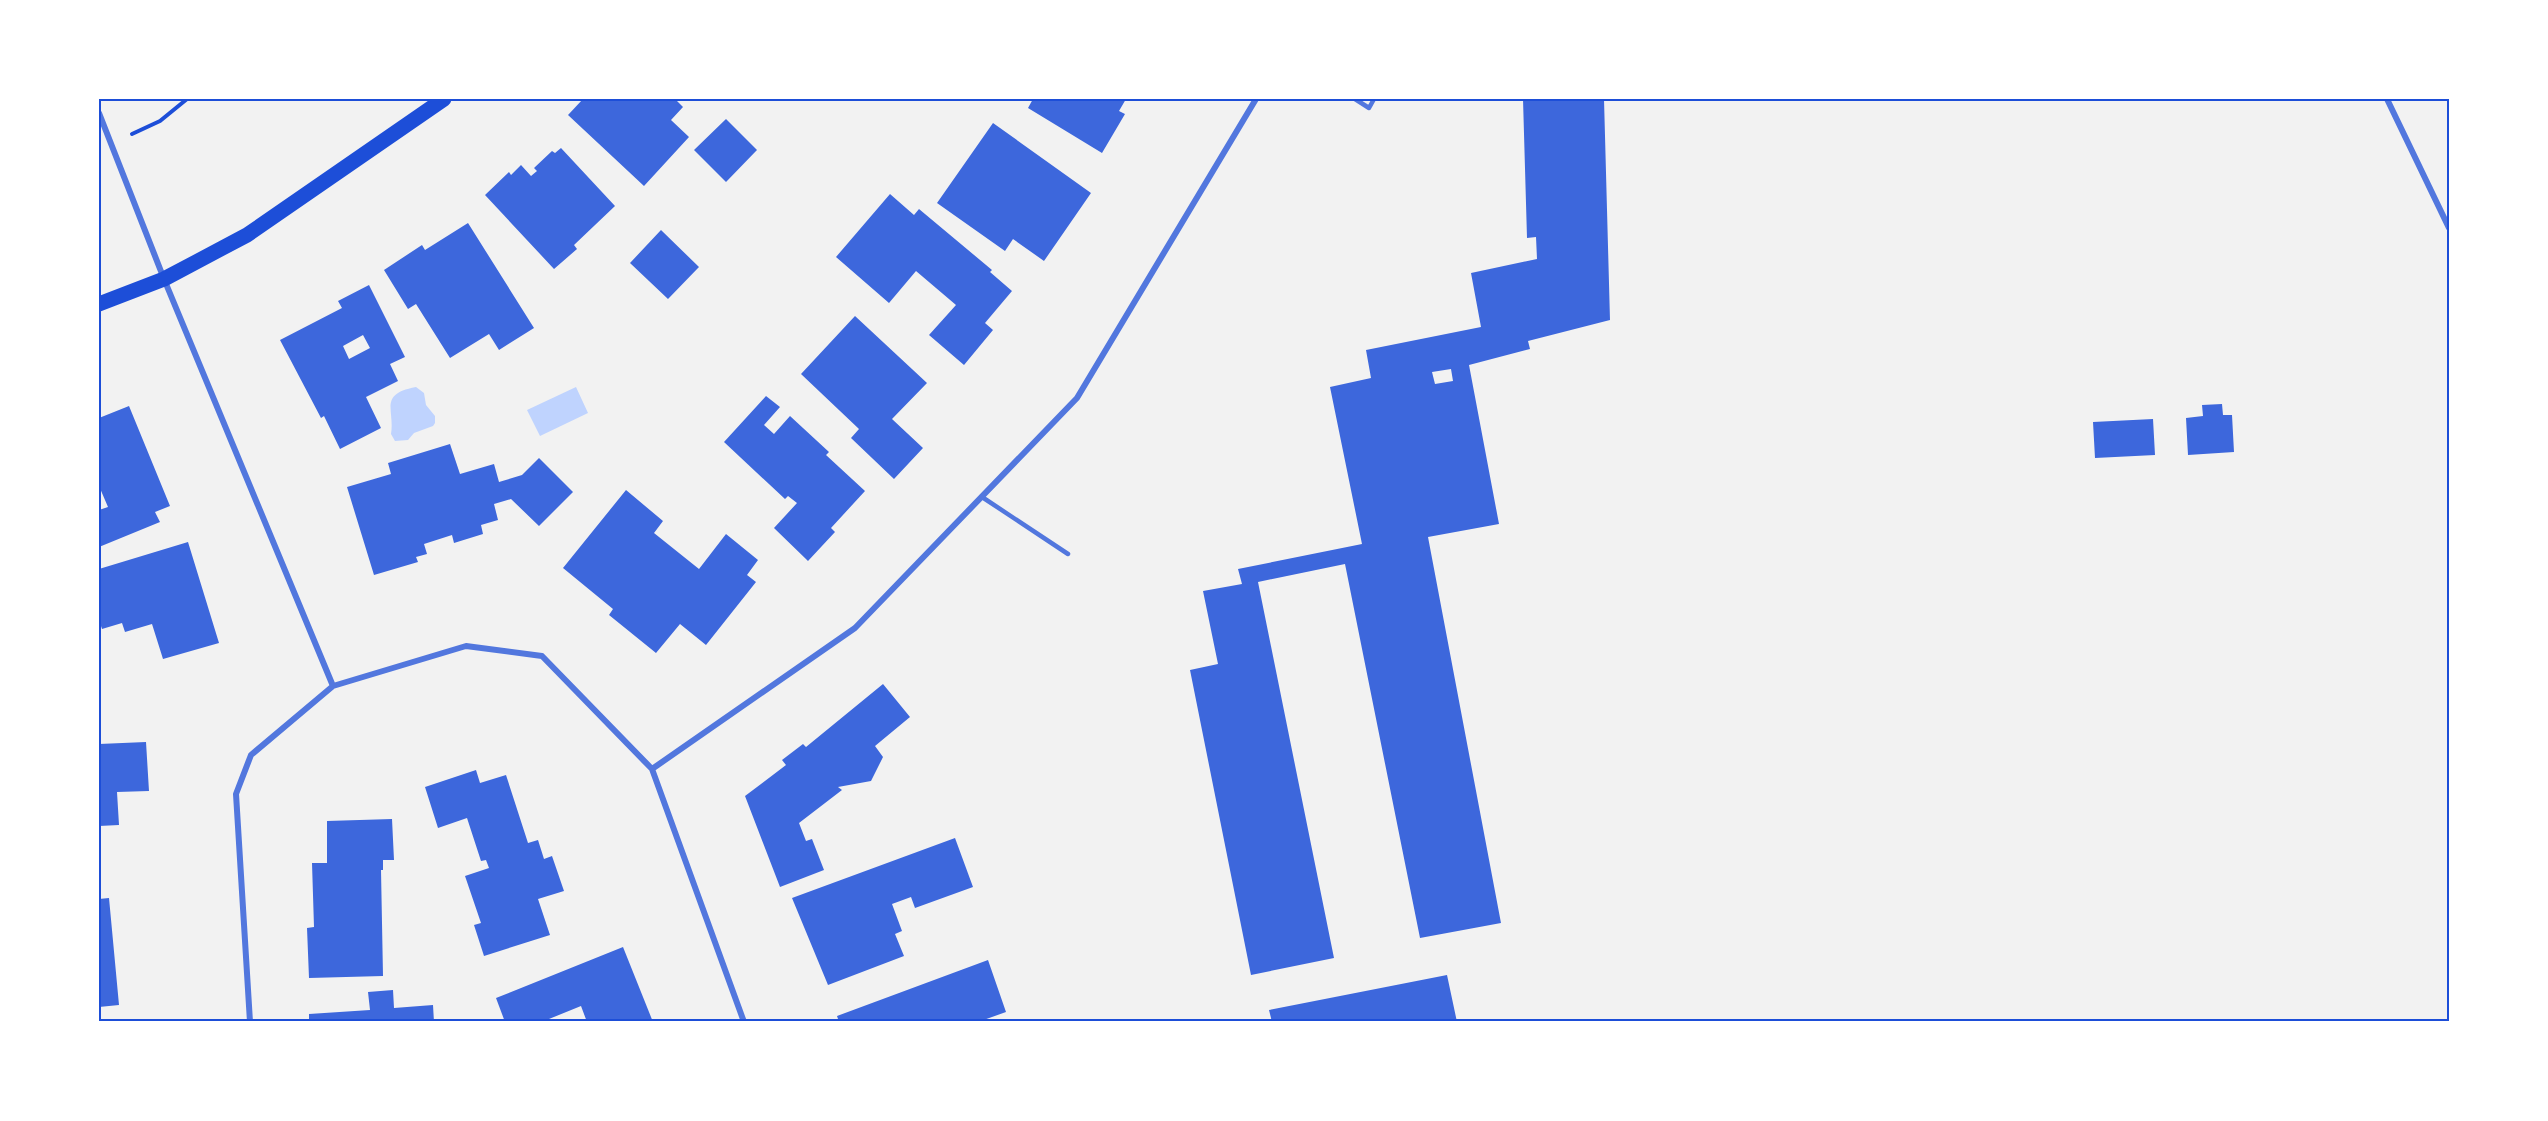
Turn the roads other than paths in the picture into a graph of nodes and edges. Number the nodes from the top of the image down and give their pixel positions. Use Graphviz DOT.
graph roads {
  1 [pos="444,99"];
  2 [pos="1256,99"];
  3 [pos="1355,99"];
  4 [pos="1374,99"];
  5 [pos="2387,99"];
  6 [pos="99,113"];
  7 [pos="2449,228"];
  8 [pos="164,279"];
  9 [pos="99,304"];
  10 [pos="982,497"];
  11 [pos="1068,554"];
  12 [pos="333,686"];
  13 [pos="652,769"];
  14 [pos="250,1022"];
  15 [pos="744,1022"];
  1 -- 8 [label="main road"];
  2 -- 10 [label="street"];
  3 -- 4 [label="lane"];
  5 -- 7 [label="street"];
  6 -- 8 [label="street"];
  8 -- 9 [label="main road"];
  8 -- 12 [label="street"];
  10 -- 11 [label="lane"];
  10 -- 13 [label="street"];
  12 -- 13 [label="street"];
  12 -- 14 [label="street"];
  13 -- 15 [label="street"];
}
